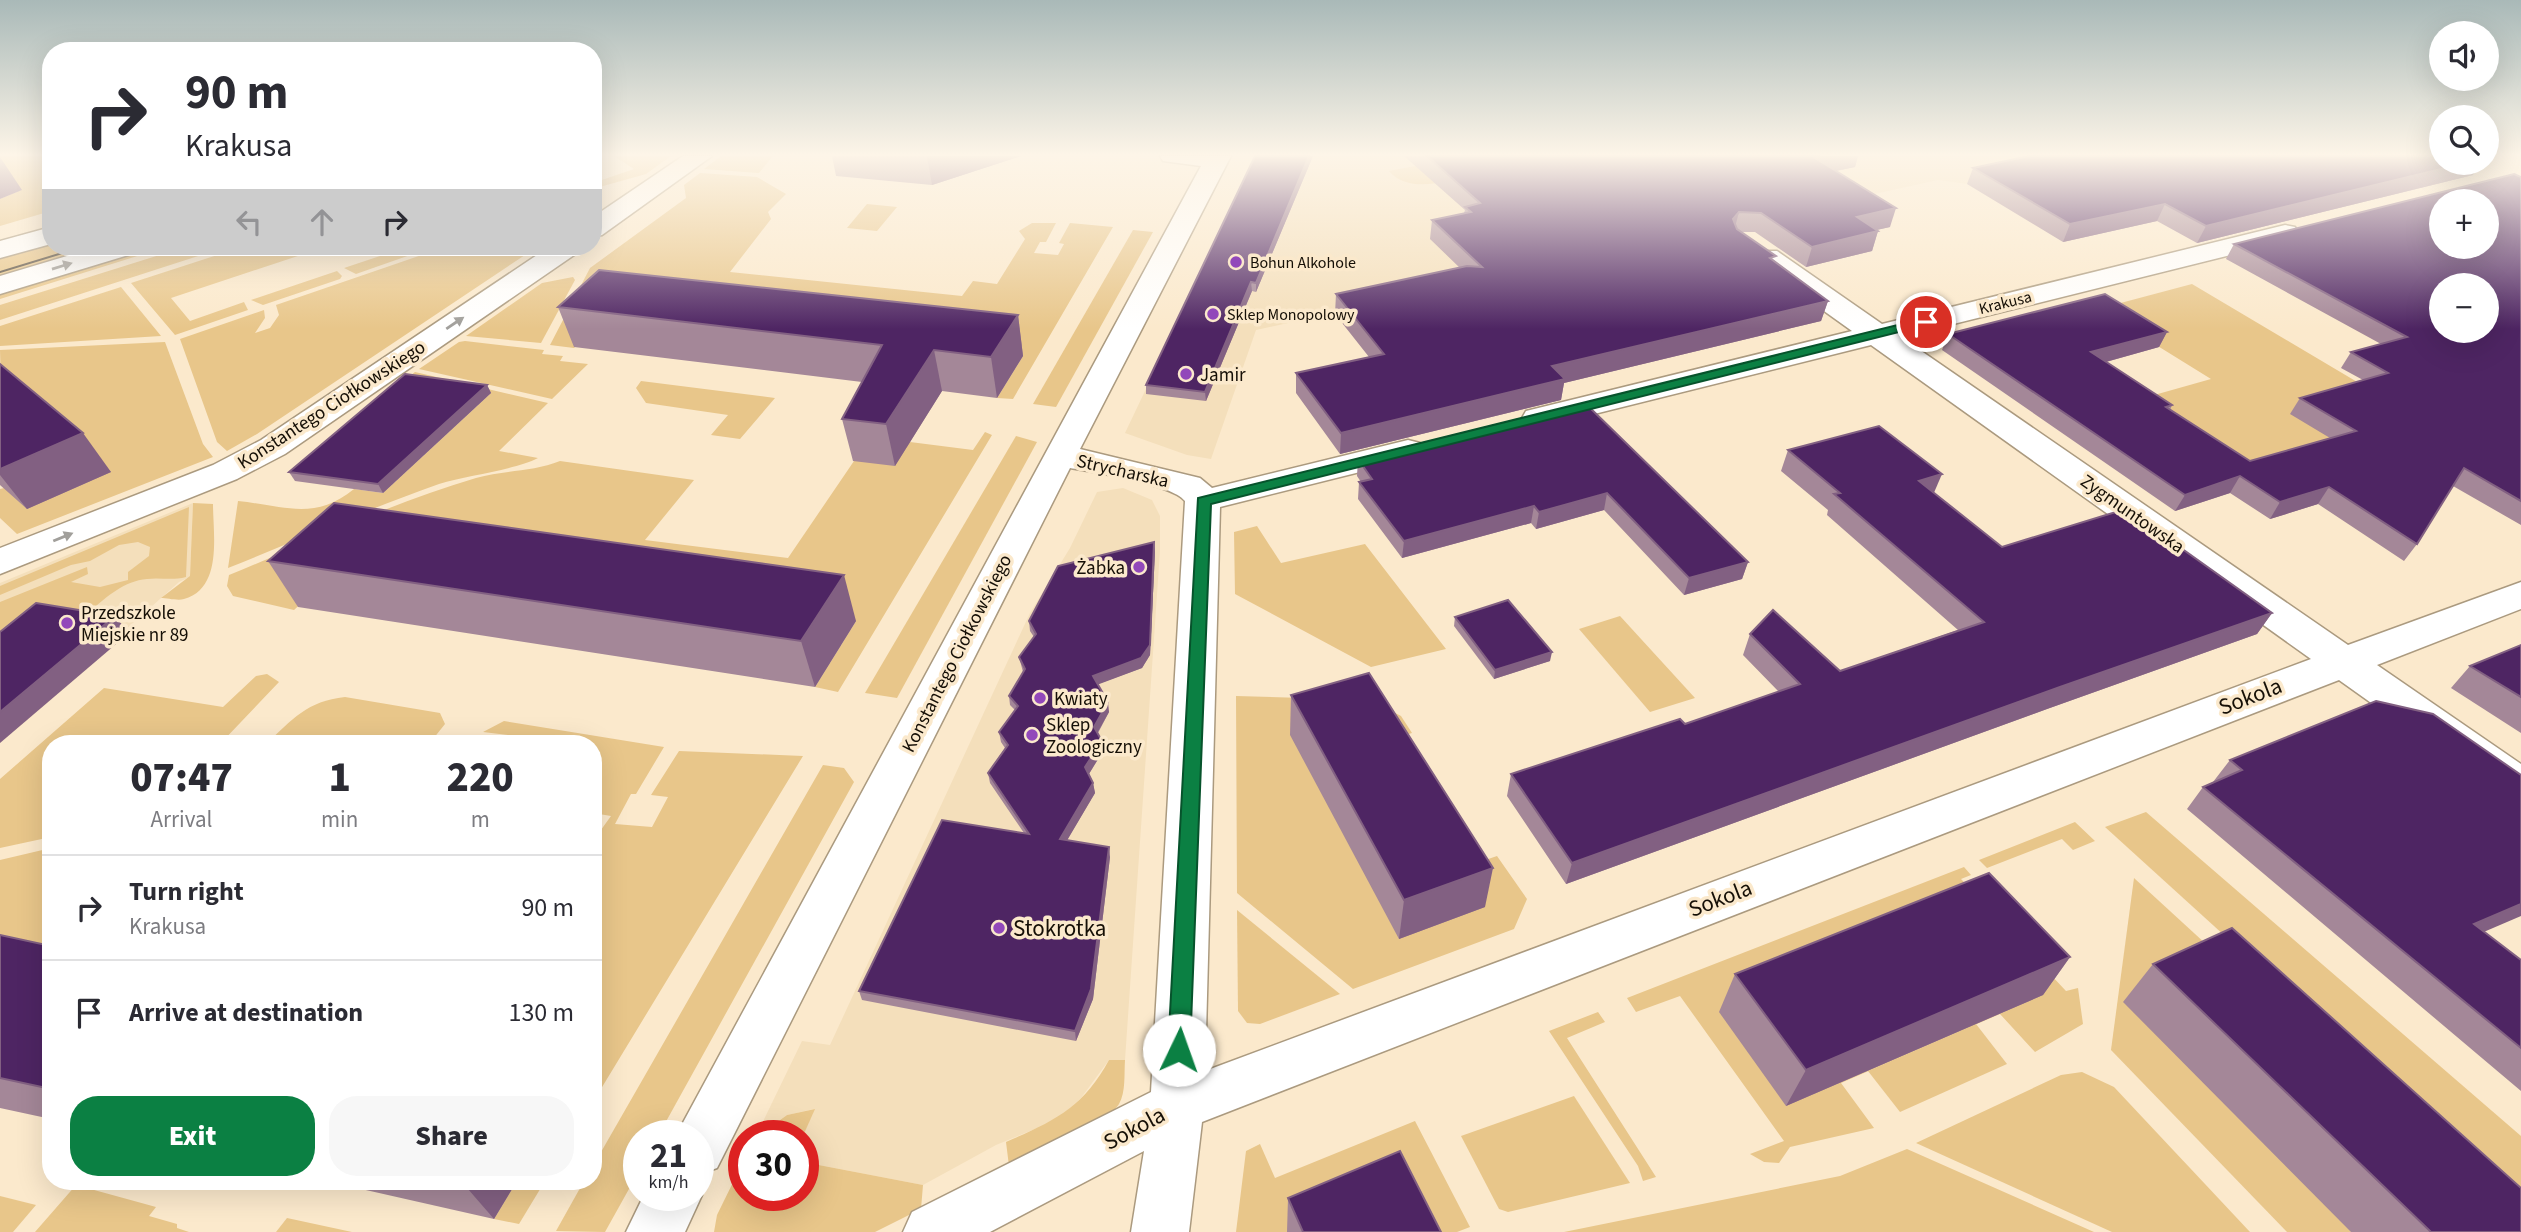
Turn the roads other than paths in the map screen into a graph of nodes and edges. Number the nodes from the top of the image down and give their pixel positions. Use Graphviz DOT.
graph roads {
  1 [pos="1188,213"];
  2 [pos="2307,227"];
  3 [pos="42,238"];
  4 [pos="1744,240"];
  5 [pos="0,250"];
  6 [pos="95,256"];
  7 [pos="554,256"];
  8 [pos="0,285"];
  9 [pos="1878,334"];
  10 [pos="1516,424"];
  11 [pos="1441,442"];
  12 [pos="1059,456"];
  13 [pos="1203,501"];
  14 [pos="0,562"];
  15 [pos="2521,595"];
  16 [pos="2342,661"];
  17 [pos="2521,787"];
  18 [pos="1177,1106"];
  19 [pos="713,1120"];
  20 [pos="666,1211"];
  21 [pos="655,1232"];
  22 [pos="932,1232"];
  23 [pos="1160,1232"];
  1 -- 12 [label="street, Konstantego Ciołkowskiego"];
  2 -- 9 [label="street, Krakusa"];
  3 -- 5 [label="street"];
  4 -- 9 [label="street, Zygmuntowska"];
  8 -- 6 [label="street, one-way"];
  14 -- 7 [label="street, Konstantego Ciołkowskiego, one-way"];
  9 -- 10 [label="street, Krakusa"];
  9 -- 16 [label="street, Zygmuntowska"];
  11 -- 13 [label="street"];
  12 -- 13 [label="street, Strycharska"];
  12 -- 19 [label="street, Konstantego Ciołkowskiego"];
  13 -- 18 [label="street"];
  15 -- 16 [label="street, Sokola"];
  16 -- 17 [label="street, Zygmuntowska"];
  16 -- 18 [label="street, Sokola"];
  18 -- 22 [label="street, Sokola"];
  18 -- 23 [label="street"];
  20 -- 21 [label="street"];
}
